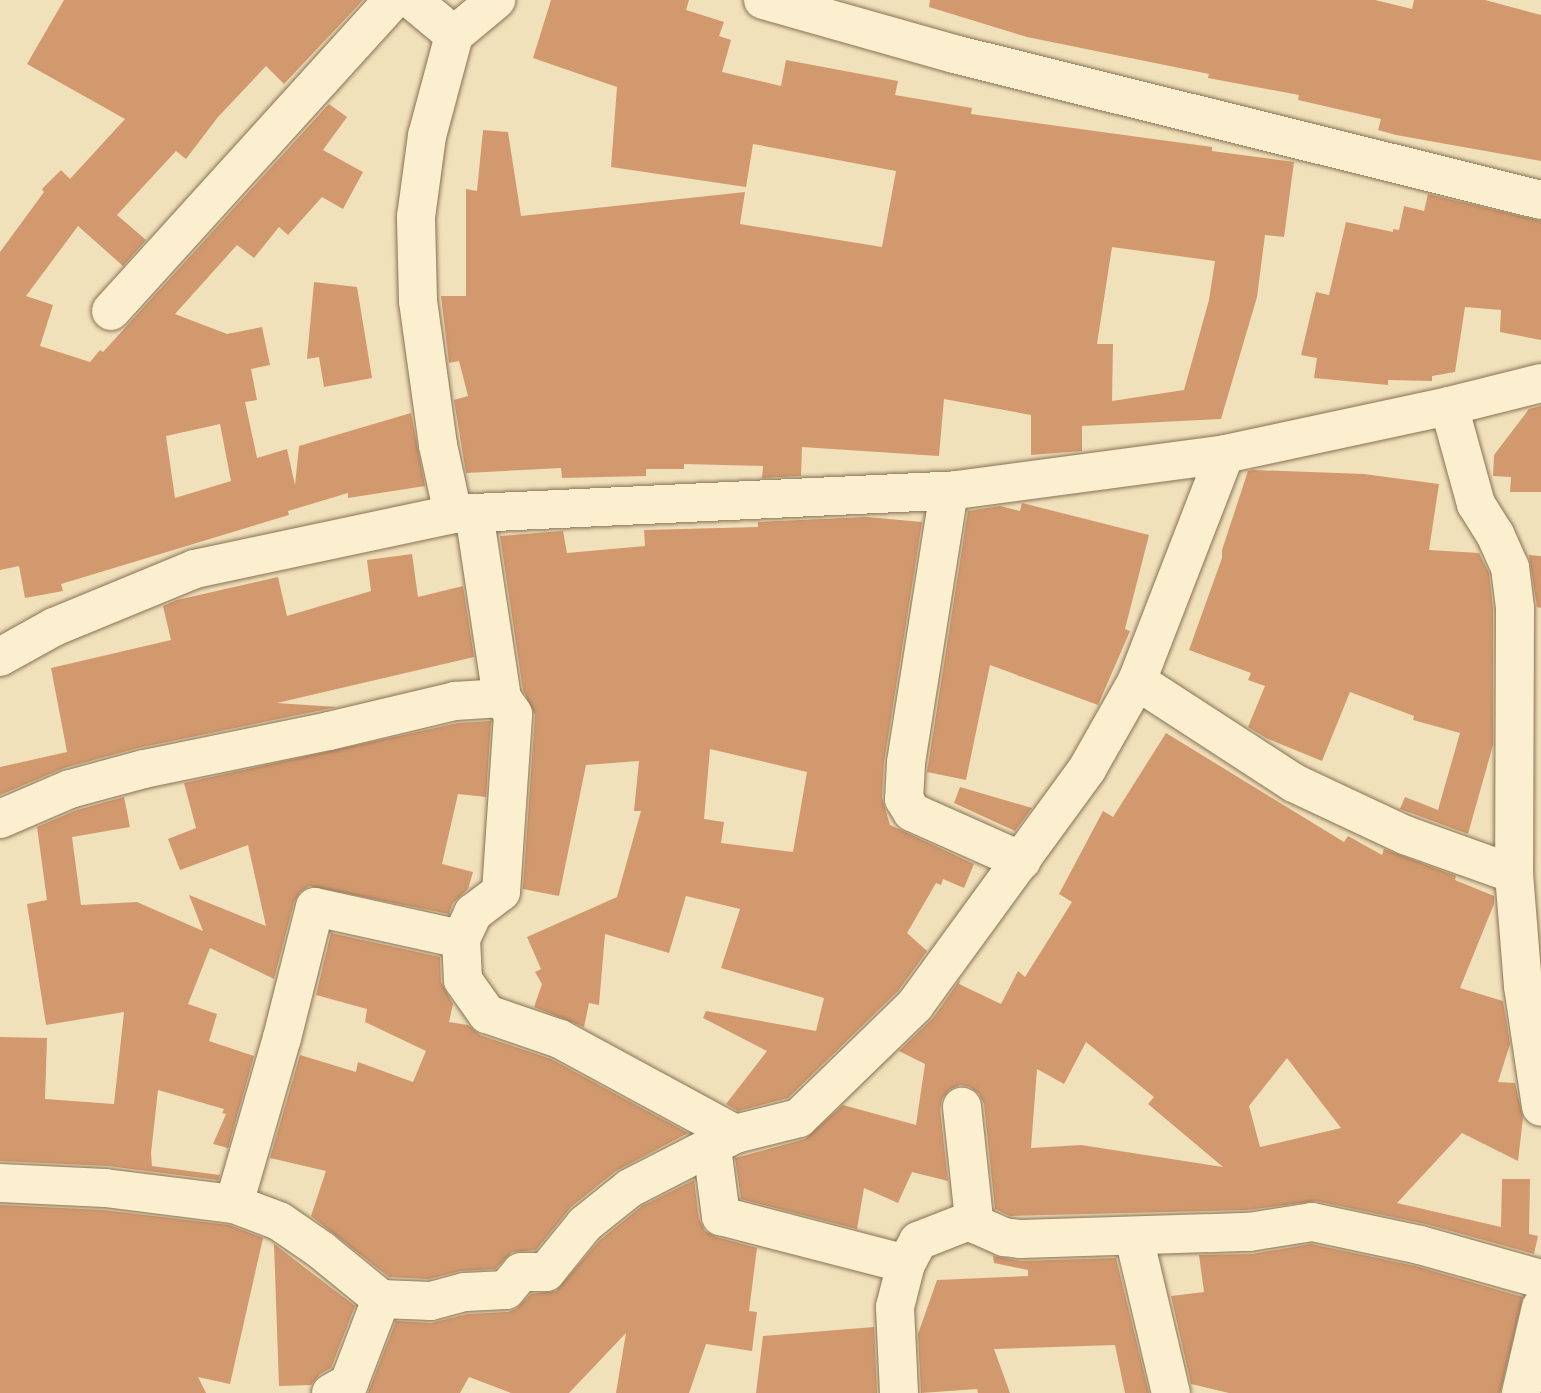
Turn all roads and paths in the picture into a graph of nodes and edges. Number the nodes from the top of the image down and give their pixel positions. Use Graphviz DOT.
graph roads {
  1 [pos="393,0"];
  2 [pos="412,0"];
  3 [pos="496,0"];
  4 [pos="763,0"];
  5 [pos="454,35"];
  6 [pos="1541,200"];
  7 [pos="111,311"];
  8 [pos="1541,383"];
  9 [pos="1449,406"];
  10 [pos="1225,454"];
  11 [pos="949,491"];
  12 [pos="463,514"];
  13 [pos="0,657"];
  14 [pos="1137,681"];
  15 [pos="502,698"];
  16 [pos="0,819"];
  17 [pos="1022,861"];
  18 [pos="1514,874"];
  19 [pos="461,939"];
  20 [pos="962,1107"];
  21 [pos="1541,1107"];
  22 [pos="724,1141"];
  23 [pos="0,1183"];
  24 [pos="234,1204"];
  25 [pos="974,1219"];
  26 [pos="1134,1237"];
  27 [pos="906,1264"];
  28 [pos="1541,1279"];
  29 [pos="381,1299"];
  30 [pos="1541,1318"];
  31 [pos="331,1393"];
  32 [pos="899,1393"];
  33 [pos="1171,1393"];
  34 [pos="1521,1393"];
  1 -- 7 [label="street"];
  2 -- 5 [label="street"];
  3 -- 5 [label="street"];
  4 -- 6 [label="street"];
  5 -- 12 [label="street"];
  8 -- 9 [label="street"];
  9 -- 10 [label="street"];
  9 -- 18 [label="street"];
  10 -- 11 [label="street"];
  10 -- 14 [label="street"];
  11 -- 12 [label="street"];
  11 -- 17 [label="street"];
  12 -- 13 [label="street"];
  12 -- 15 [label="street"];
  14 -- 17 [label="street"];
  14 -- 18 [label="street"];
  15 -- 16 [label="street"];
  15 -- 19 [label="street"];
  17 -- 22 [label="street"];
  18 -- 21 [label="street"];
  19 -- 22 [label="street"];
  19 -- 24 [label="street"];
  20 -- 25 [label="street"];
  22 -- 27 [label="street"];
  22 -- 29 [label="street"];
  23 -- 24 [label="street"];
  24 -- 29 [label="street"];
  25 -- 26 [label="street"];
  25 -- 27 [label="street"];
  26 -- 28 [label="street"];
  26 -- 33 [label="street"];
  27 -- 32 [label="street"];
  29 -- 31 [label="street"];
  30 -- 34 [label="street"];
}
